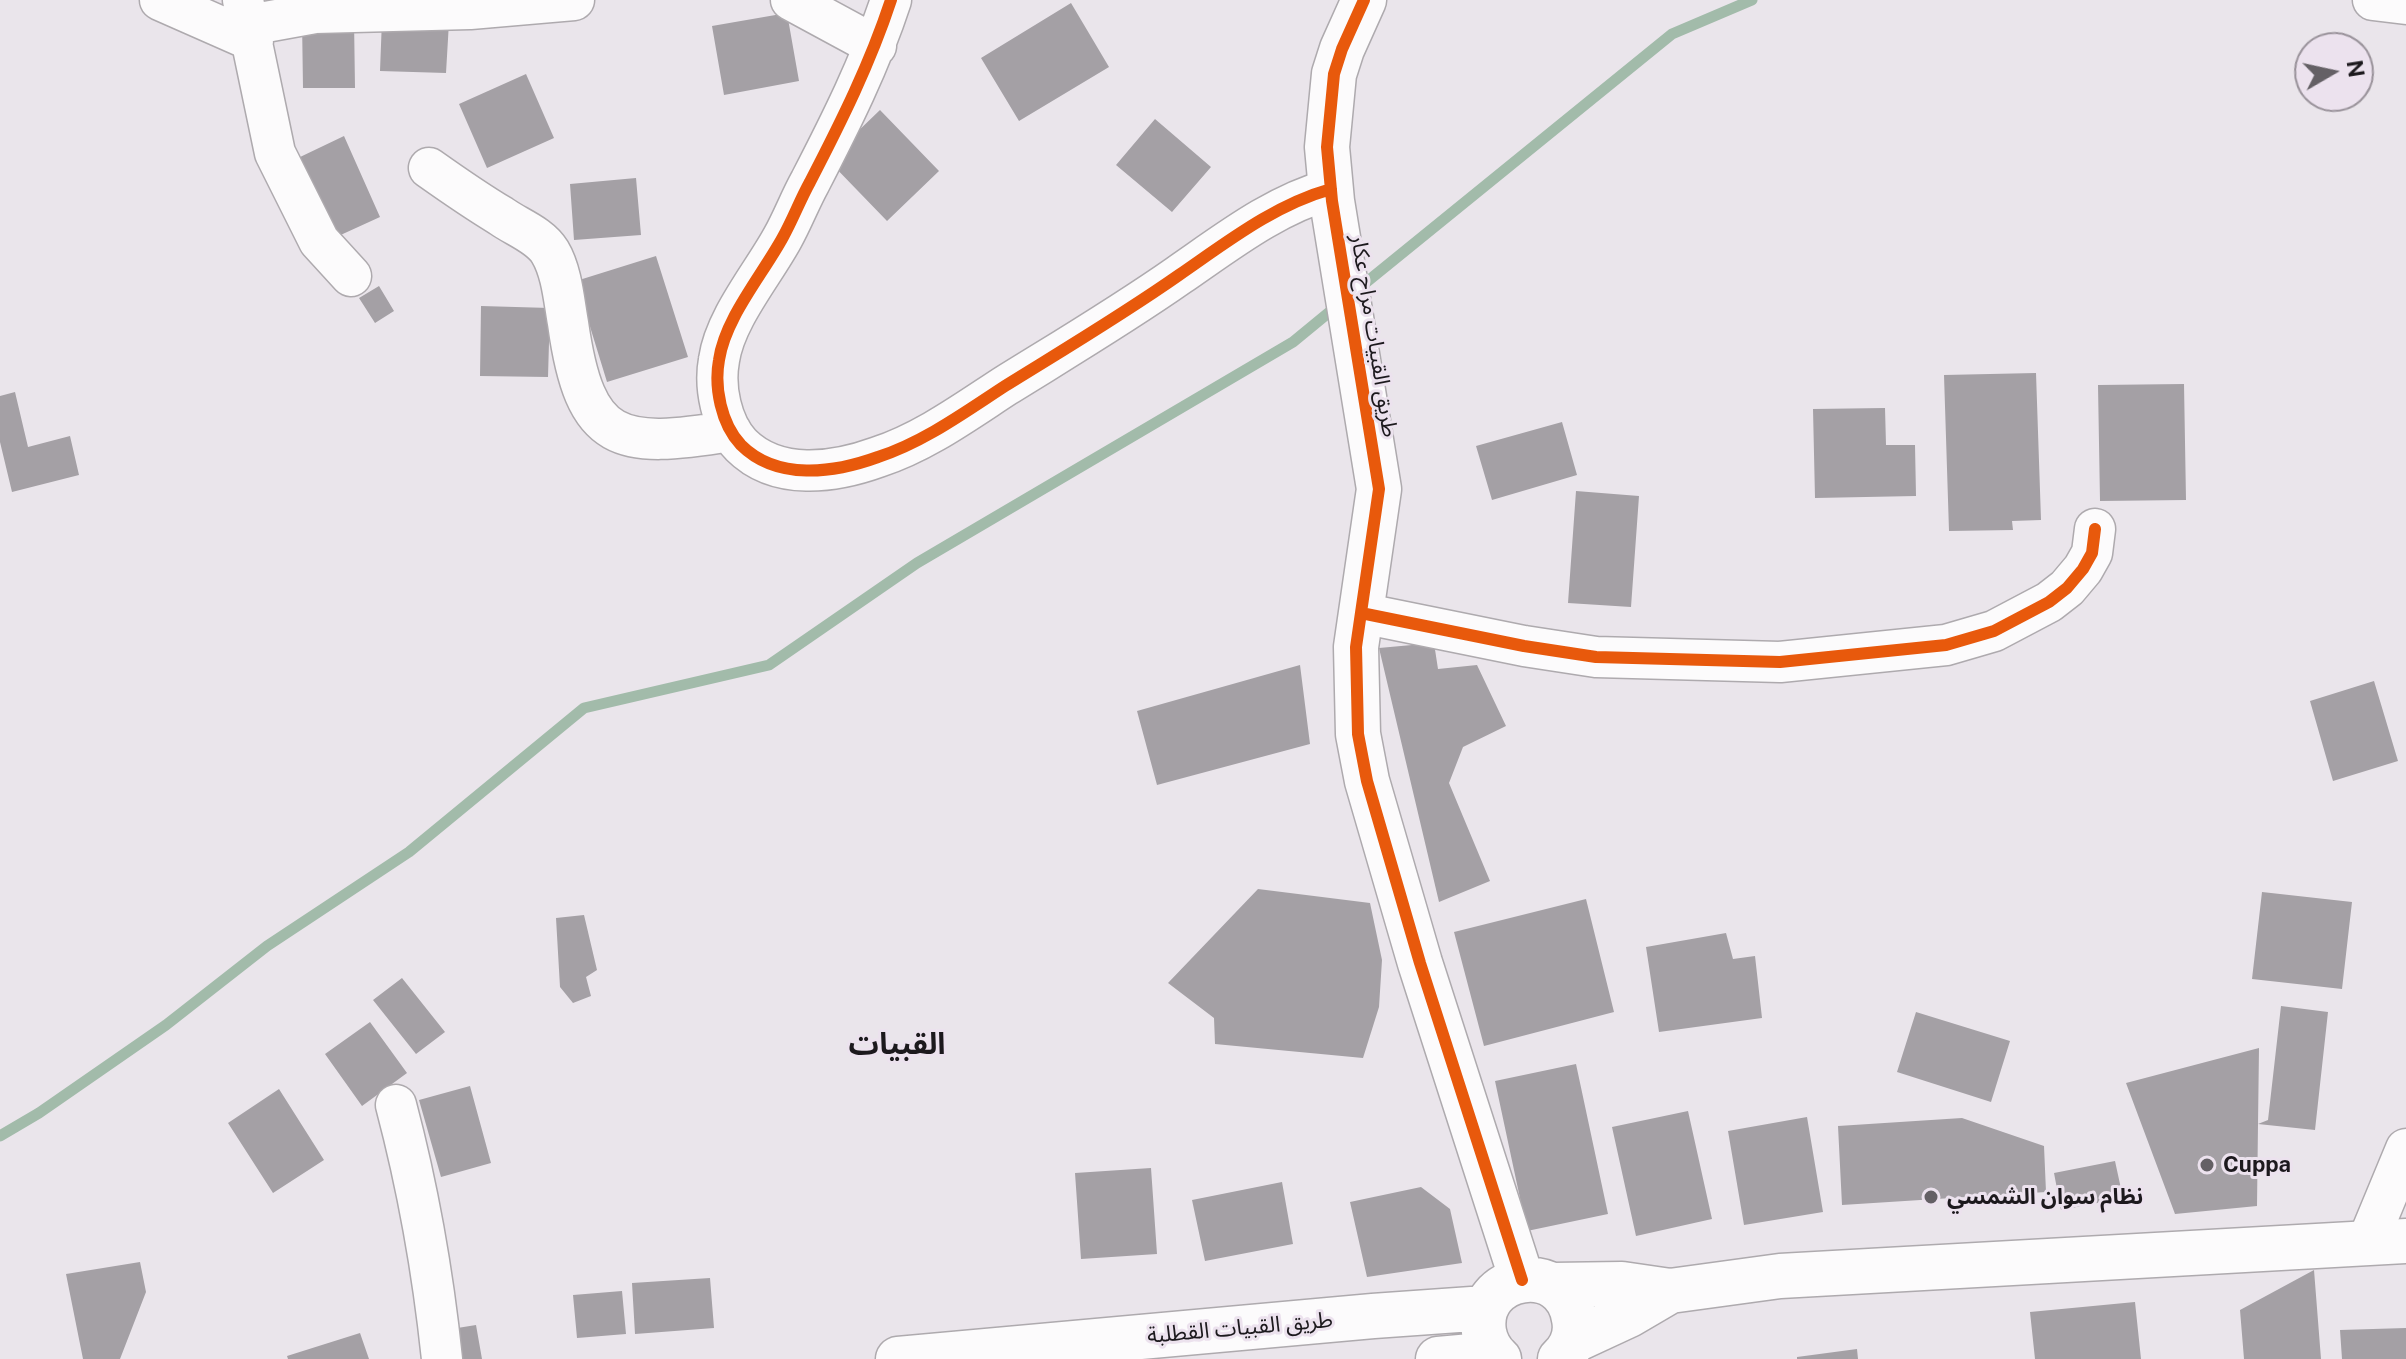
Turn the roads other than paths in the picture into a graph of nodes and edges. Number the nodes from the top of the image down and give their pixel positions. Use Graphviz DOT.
graph roads {
  1 [pos="160,0"];
  2 [pos="574,0"];
  3 [pos="791,0"];
  4 [pos="891,0"];
  5 [pos="1364,0"];
  6 [pos="2373,0"];
  7 [pos="2406,4"];
  8 [pos="248,22"];
  9 [pos="876,46"];
  10 [pos="429,168"];
  11 [pos="1331,195"];
  12 [pos="351,276"];
  13 [pos="731,431"];
  14 [pos="2095,529"];
  15 [pos="1361,613"];
  16 [pos="396,1105"];
  17 [pos="2406,1149"];
  18 [pos="2387,1242"];
  19 [pos="1538,1282"];
  20 [pos="1670,1291"];
  21 [pos="1486,1308"];
  22 [pos="1566,1350"];
  23 [pos="1496,1357"];
  24 [pos="442,1359"];
  25 [pos="898,1359"];
  26 [pos="1438,1359"];
  1 -- 8 [label="street"];
  2 -- 8 [label="street"];
  3 -- 9 [label="street"];
  4 -- 9 [label="street"];
  5 -- 11 [label="main road, طريق القبيات مراح عكار"];
  6 -- 7 [label="street"];
  8 -- 12 [label="street"];
  9 -- 13 [label="street"];
  10 -- 13 [label="street"];
  11 -- 13 [label="street"];
  11 -- 15 [label="main road, طريق القبيات مراح عكار"];
  14 -- 15 [label="street"];
  15 -- 19 [label="main road, طريق القبيات مراح عكار"];
  16 -- 24 [label="street"];
  17 -- 18 [label="street"];
  18 -- 20 [label="main road"];
  19 -- 20 [label="main road"];
  19 -- 21 [label="main road"];
  19 -- 22 [label="main road, طريق القبيات مراح عكار"];
  20 -- 22 [label="main road"];
  21 -- 23 [label="main road"];
  21 -- 25 [label="main road, طريق القبيات القطلبة"];
  23 -- 26 [label="main road"];
}
